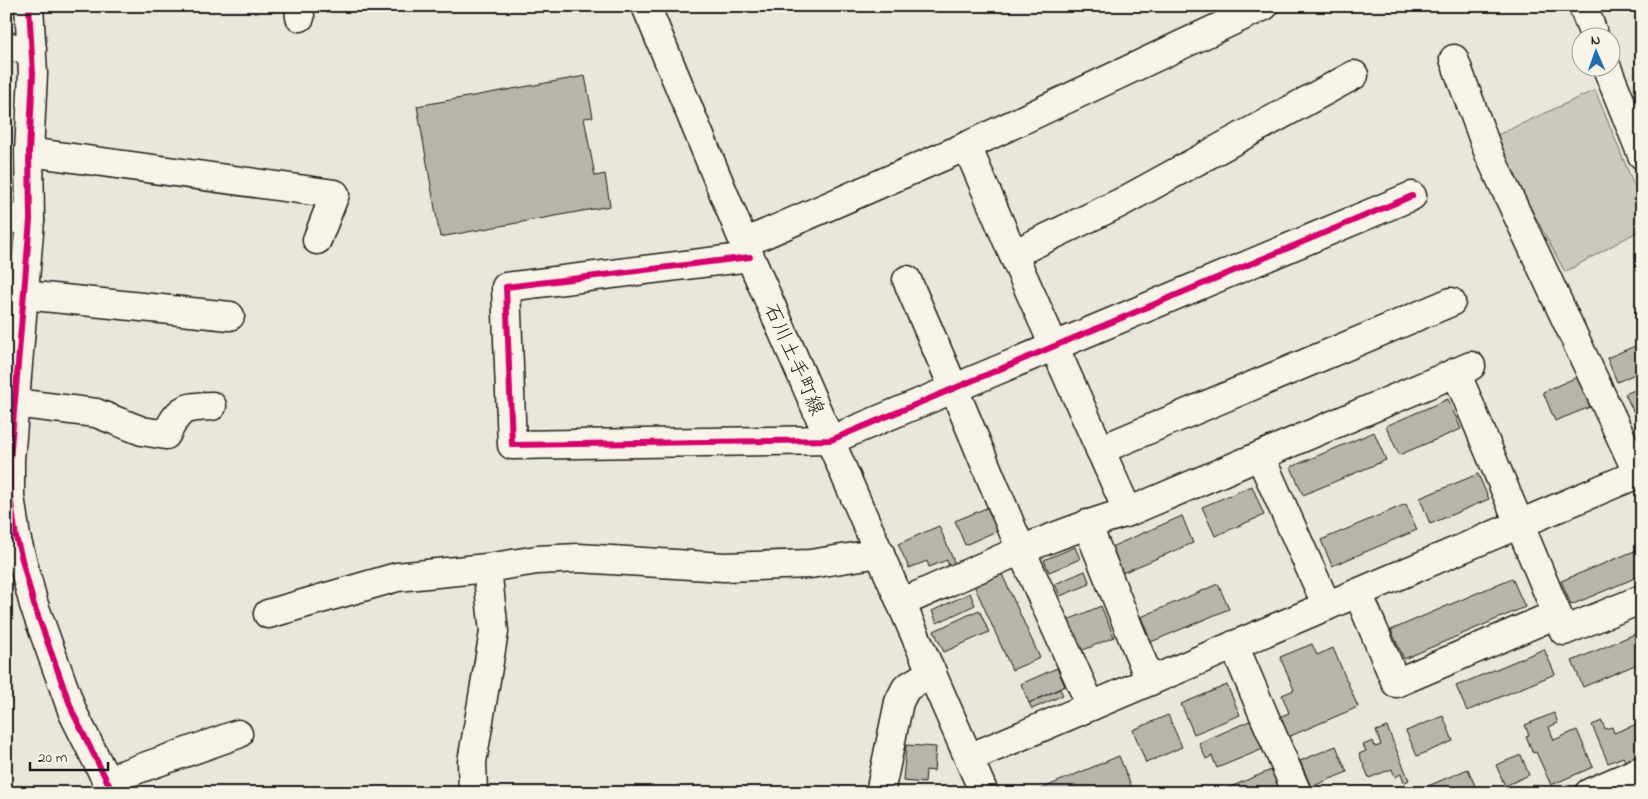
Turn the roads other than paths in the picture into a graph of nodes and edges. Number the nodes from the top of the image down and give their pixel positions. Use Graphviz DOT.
graph roads {
  1 [pos="29,6"];
  2 [pos="646,6"];
  3 [pos="1264,6"];
  4 [pos="1583,6"];
  5 [pos="1591,28"];
  6 [pos="19,48"];
  7 [pos="1454,59"];
  8 [pos="1354,75"];
  9 [pos="1611,78"];
  10 [pos="967,146"];
  11 [pos="29,152"];
  12 [pos="1642,155"];
  13 [pos="1412,196"];
  14 [pos="18,219"];
  15 [pos="317,240"];
  16 [pos="747,250"];
  17 [pos="1013,254"];
  18 [pos="907,280"];
  19 [pos="24,295"];
  20 [pos="1451,302"];
  21 [pos="230,316"];
  22 [pos="1054,346"];
  23 [pos="12,351"];
  24 [pos="954,388"];
  25 [pos="14,403"];
  26 [pos="212,406"];
  27 [pos="831,440"];
  28 [pos="1100,450"];
  29 [pos="1260,456"];
  30 [pos="1640,473"];
  31 [pos="1128,512"];
  32 [pos="1087,524"];
  33 [pos="1519,524"];
  34 [pos="11,537"];
  35 [pos="1022,550"];
  36 [pos="880,553"];
  37 [pos="487,568"];
  38 [pos="1358,593"];
  39 [pos="1642,599"];
  40 [pos="902,603"];
  41 [pos="1327,606"];
  42 [pos="268,614"];
  43 [pos="1557,614"];
  44 [pos="1234,645"];
  45 [pos="932,672"];
  46 [pos="1150,681"];
  47 [pos="1091,706"];
  48 [pos="238,734"];
  49 [pos="969,758"];
  50 [pos="1642,770"];
  51 [pos="110,786"];
  52 [pos="473,793"];
  53 [pos="880,793"];
  54 [pos="984,793"];
  55 [pos="1298,793"];
  56 [pos="1589,793"];
  1 -- 6 [label="street"];
  2 -- 16 [label="street, 石川土手町線"];
  3 -- 10 [label="street"];
  4 -- 5 [label="street"];
  6 -- 11 [label="street"];
  7 -- 30 [label="street"];
  8 -- 17 [label="street"];
  9 -- 12 [label="street"];
  10 -- 16 [label="street"];
  10 -- 17 [label="street"];
  11 -- 14 [label="street"];
  11 -- 15 [label="street"];
  13 -- 22 [label="street"];
  14 -- 19 [label="street"];
  16 -- 27 [label="street, 石川土手町線"];
  16 -- 27 [label="street"];
  17 -- 22 [label="street"];
  18 -- 24 [label="street"];
  19 -- 21 [label="street"];
  19 -- 23 [label="street"];
  20 -- 28 [label="street"];
  22 -- 24 [label="street"];
  22 -- 28 [label="street"];
  23 -- 25 [label="street"];
  24 -- 27 [label="street"];
  24 -- 35 [label="street"];
  25 -- 26 [label="street"];
  25 -- 34 [label="street"];
  27 -- 36 [label="street, 石川土手町線"];
  28 -- 31 [label="street"];
  29 -- 31 [label="street"];
  29 -- 33 [label="street"];
  29 -- 41 [label="street"];
  30 -- 33 [label="street"];
  31 -- 32 [label="street"];
  32 -- 35 [label="street"];
  32 -- 46 [label="street"];
  33 -- 38 [label="street"];
  33 -- 43 [label="street"];
  34 -- 51 [label="street"];
  35 -- 40 [label="street"];
  35 -- 47 [label="street"];
  36 -- 37 [label="street"];
  36 -- 40 [label="street, 石川土手町線"];
  37 -- 42 [label="street"];
  37 -- 52 [label="street"];
  38 -- 41 [label="street"];
  38 -- 43 [label="street"];
  39 -- 43 [label="street"];
  40 -- 45 [label="street, 石川土手町線"];
  41 -- 44 [label="street"];
  44 -- 46 [label="street"];
  44 -- 55 [label="street"];
  45 -- 49 [label="street, 石川土手町線"];
  45 -- 53 [label="street"];
  46 -- 47 [label="street"];
  47 -- 49 [label="street"];
  48 -- 51 [label="street"];
  49 -- 54 [label="street, 石川土手町線"];
  50 -- 56 [label="street"];
}
